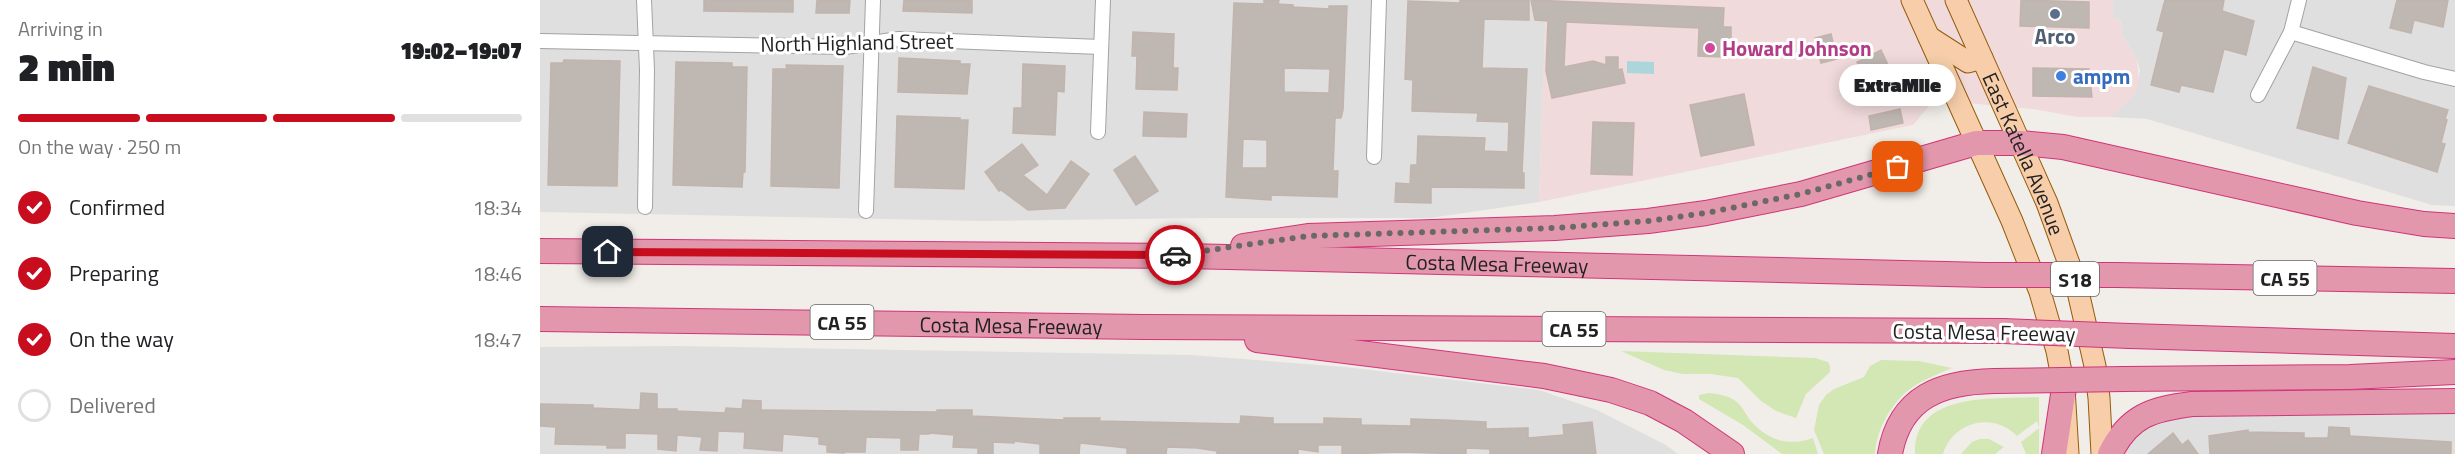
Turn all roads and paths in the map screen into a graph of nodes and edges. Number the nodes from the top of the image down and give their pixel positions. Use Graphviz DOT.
graph roads {
  1 [pos="644,0"];
  2 [pos="873,0"];
  3 [pos="1103,0"];
  4 [pos="1379,0"];
  5 [pos="1912,0"];
  6 [pos="1956,0"];
  7 [pos="2300,0"];
  8 [pos="2291,32"];
  9 [pos="1928,36"];
  10 [pos="540,41"];
  11 [pos="645,42"];
  12 [pos="873,43"];
  13 [pos="1101,46"];
  14 [pos="1982,58"];
  15 [pos="2455,79"];
  16 [pos="2258,95"];
  17 [pos="1098,132"];
  18 [pos="1976,143"];
  19 [pos="2020,143"];
  20 [pos="1374,157"];
  21 [pos="645,207"];
  22 [pos="866,211"];
  23 [pos="2455,226"];
  24 [pos="540,251"];
  25 [pos="1184,256"];
  26 [pos="2455,281"];
  27 [pos="540,319"];
  28 [pos="1144,327"];
  29 [pos="2455,346"];
  30 [pos="2455,372"];
  31 [pos="2064,388"];
  32 [pos="2455,401"];
  33 [pos="1732,454"];
  34 [pos="1890,454"];
  35 [pos="2054,454"];
  36 [pos="2068,454"];
  37 [pos="2102,454"];
  38 [pos="2110,454"];
  1 -- 11 [label="street"];
  2 -- 12 [label="street"];
  3 -- 13 [label="street"];
  4 -- 20 [label="street"];
  5 -- 9 [label="main road, East Katella Avenue"];
  6 -- 14 [label="main road, East Katella Avenue"];
  7 -- 8 [label="street"];
  8 -- 15 [label="street"];
  8 -- 16 [label="street"];
  9 -- 14 [label="main road"];
  9 -- 18 [label="main road, East Katella Avenue"];
  10 -- 11 [label="street, North Highland Street"];
  11 -- 12 [label="street, North Highland Street"];
  11 -- 21 [label="street"];
  12 -- 13 [label="street, North Highland Street"];
  12 -- 22 [label="street"];
  13 -- 17 [label="street"];
  14 -- 19 [label="main road, East Katella Avenue"];
  18 -- 19 [label="highway"];
  18 -- 25 [label="highway"];
  18 -- 31 [label="main road, East Katella Avenue / S18"];
  19 -- 23 [label="highway"];
  19 -- 37 [label="main road, East Katella Avenue / S18"];
  24 -- 25 [label="highway, Costa Mesa Freeway / CA 55"];
  25 -- 26 [label="highway, Costa Mesa Freeway / CA 55, bridge"];
  27 -- 28 [label="highway, Costa Mesa Freeway / CA 55"];
  28 -- 29 [label="highway, Costa Mesa Freeway / CA 55, bridge"];
  28 -- 33 [label="highway"];
  30 -- 34 [label="highway, bridge"];
  31 -- 35 [label="highway"];
  31 -- 36 [label="main road, East Katella Avenue / S18"];
  32 -- 38 [label="highway"];
}
